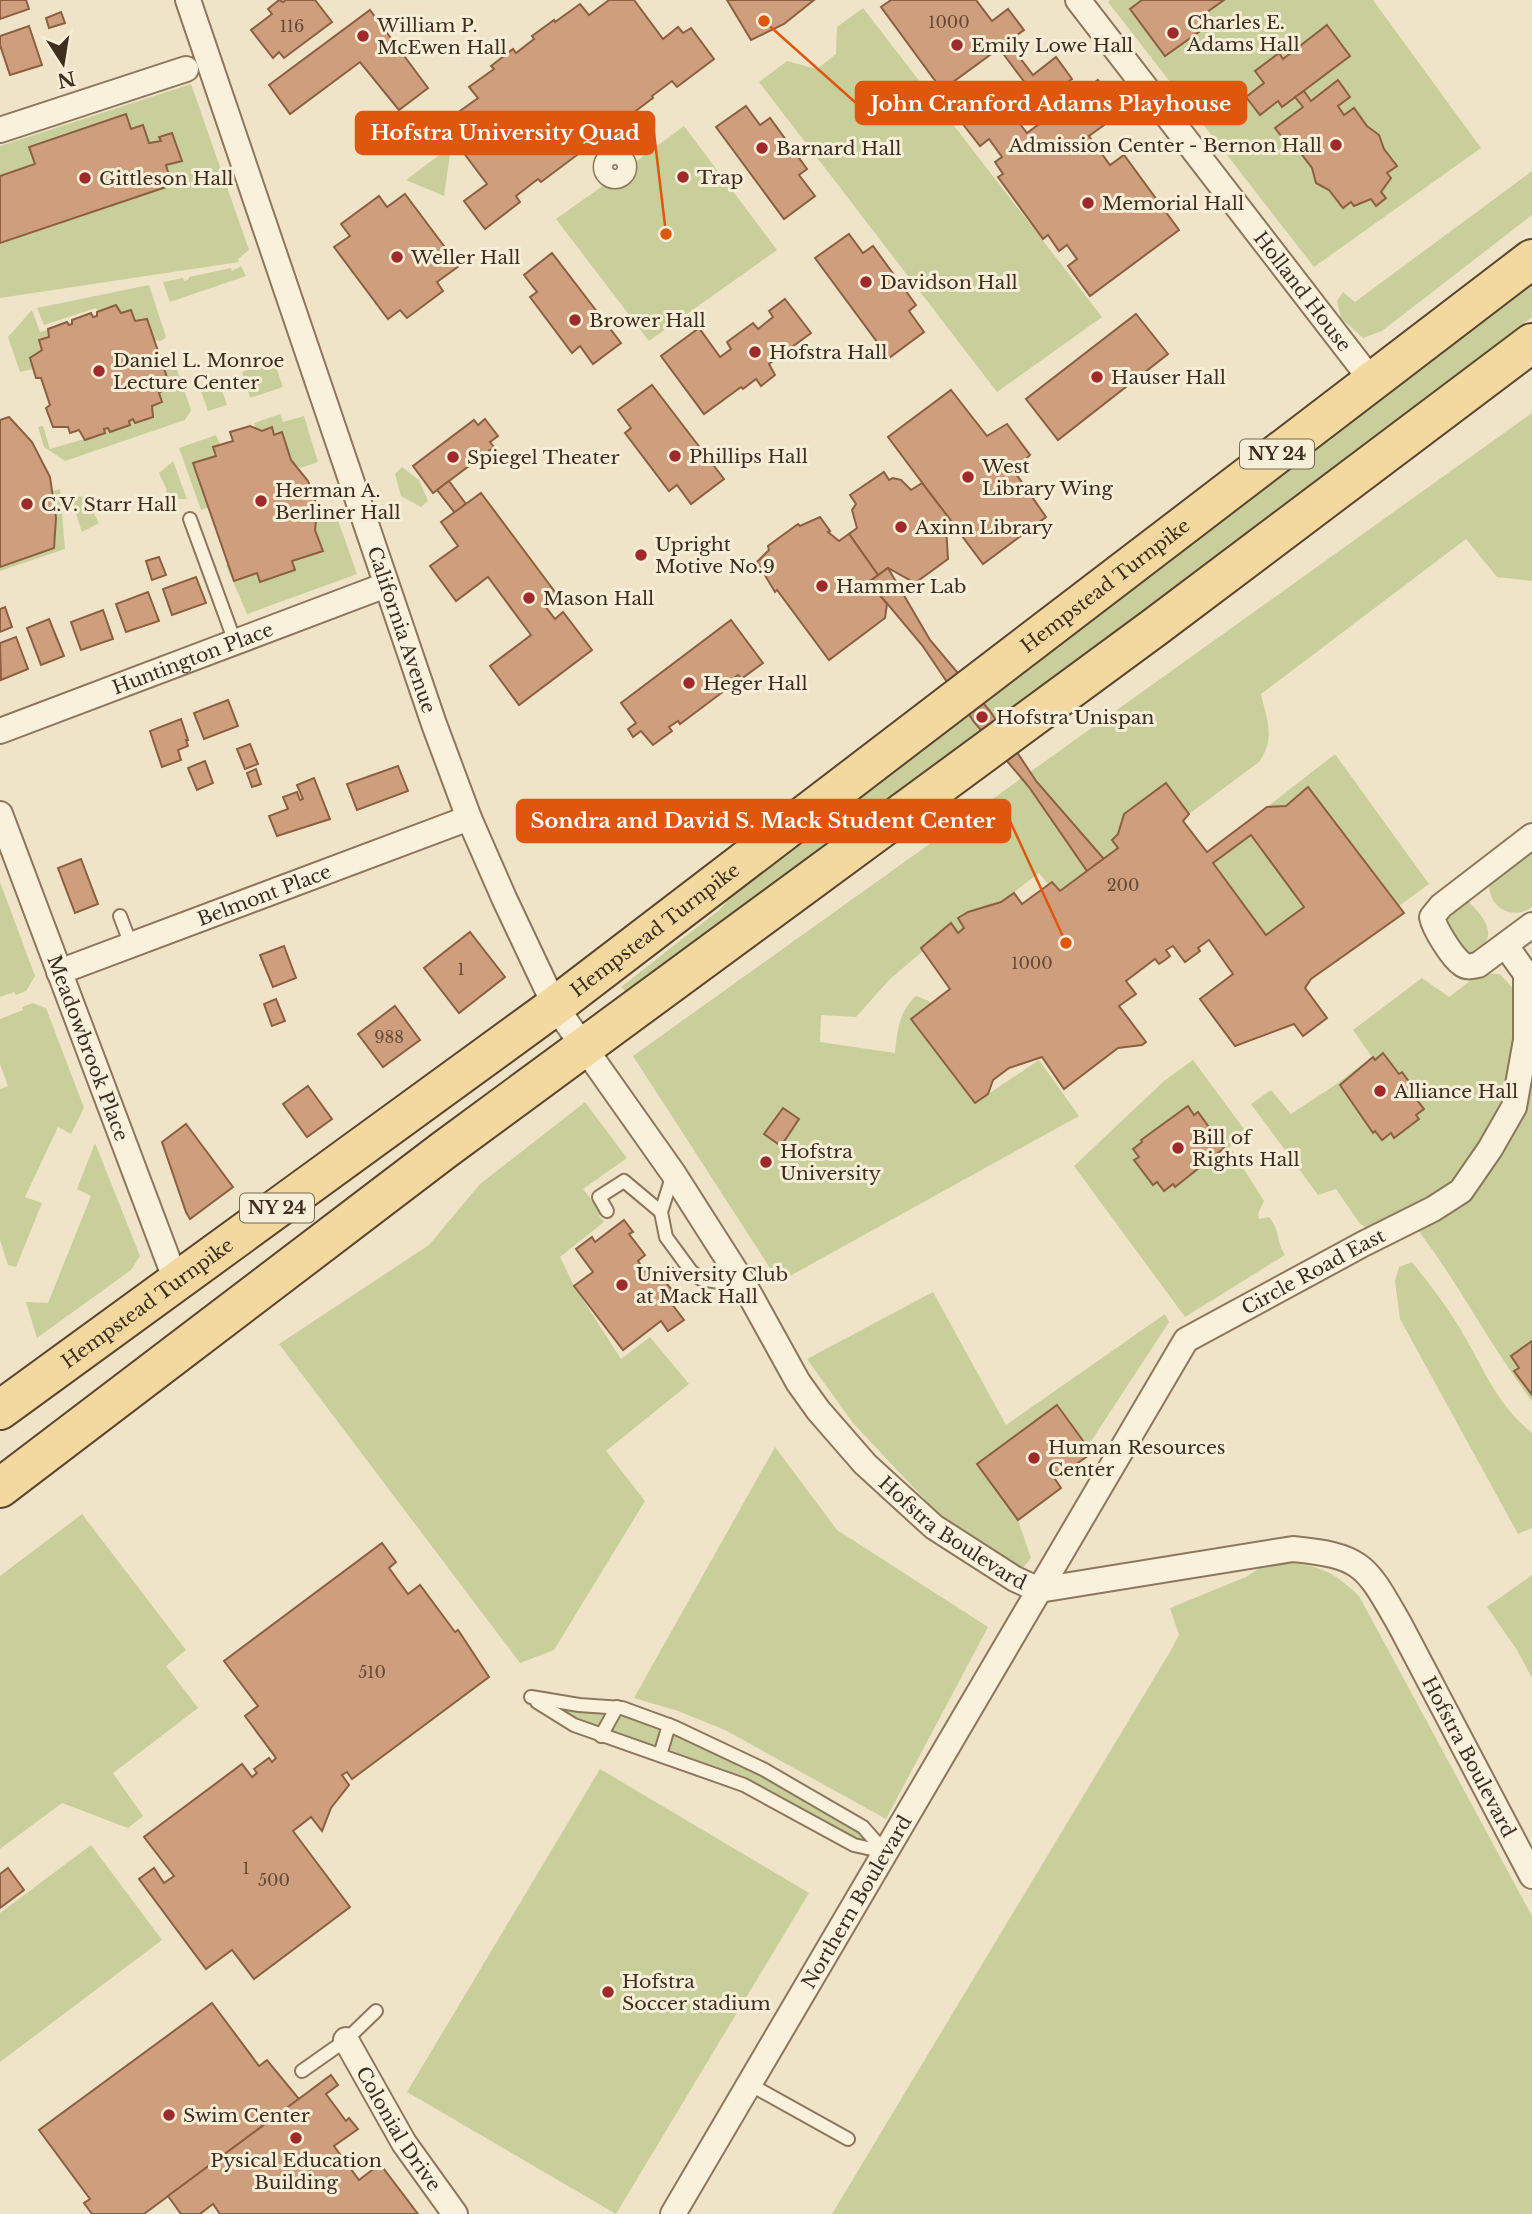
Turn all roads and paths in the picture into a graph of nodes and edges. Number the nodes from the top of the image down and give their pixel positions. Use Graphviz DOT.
graph roads {
  1 [pos="188,0"];
  2 [pos="1078,0"];
  3 [pos="197,65"];
  4 [pos="0,130"];
  5 [pos="1532,259"];
  6 [pos="1532,343"];
  7 [pos="1372,381"];
  8 [pos="190,519"];
  9 [pos="386,585"];
  10 [pos="235,642"];
  11 [pos="0,732"];
  12 [pos="0,814"];
  13 [pos="469,818"];
  14 [pos="1532,836"];
  15 [pos="5,841"];
  16 [pos="120,916"];
  17 [pos="1532,925"];
  18 [pos="131,945"];
  19 [pos="1506,946"];
  20 [pos="59,972"];
  21 [pos="555,1006"];
  22 [pos="582,1047"];
  23 [pos="673,1173"];
  24 [pos="607,1211"];
  25 [pos="661,1212"];
  26 [pos="176,1281"];
  27 [pos="745,1286"];
  28 [pos="0,1410"];
  29 [pos="0,1488"];
  30 [pos="1039,1590"];
  31 [pos="617,1707"];
  32 [pos="669,1725"];
  33 [pos="601,1736"];
  34 [pos="660,1755"];
  35 [pos="885,1853"];
  36 [pos="1532,1876"];
  37 [pos="376,2011"];
  38 [pos="346,2040"];
  39 [pos="303,2071"];
  40 [pos="750,2084"];
  41 [pos="848,2139"];
  42 [pos="455,2214"];
  43 [pos="673,2214"];
  1 -- 3 [label="street, California Avenue"];
  2 -- 7 [label="street, Holland House"];
  3 -- 4 [label="street"];
  3 -- 9 [label="street, California Avenue"];
  5 -- 7 [label="main road, Hempstead Turnpike / NY 24"];
  6 -- 22 [label="main road, NY 24"];
  7 -- 21 [label="main road, Hempstead Turnpike / NY 24"];
  8 -- 10 [label="lane"];
  9 -- 10 [label="street, Huntington Place"];
  9 -- 13 [label="street, California Avenue"];
  10 -- 11 [label="street, Huntington Place"];
  12 -- 15 [label="street, Meadowbrook Place"];
  13 -- 18 [label="street, Belmont Place"];
  13 -- 21 [label="street, California Avenue"];
  14 -- 19 [label="street"];
  15 -- 20 [label="street, Meadowbrook Place"];
  16 -- 18 [label="lane"];
  17 -- 19 [label="street"];
  18 -- 20 [label="street, Belmont Place"];
  19 -- 30 [label="street, Circle Road East"];
  20 -- 26 [label="street, Meadowbrook Place"];
  21 -- 22 [label="street, California Avenue"];
  21 -- 26 [label="main road, Hempstead Turnpike / NY 24"];
  22 -- 23 [label="street, Hofstra Boulevard"];
  22 -- 29 [label="main road, NY 24"];
  23 -- 25 [label="lane"];
  23 -- 27 [label="street, Hofstra Boulevard"];
  24 -- 25 [label="lane"];
  25 -- 27 [label="lane"];
  26 -- 28 [label="main road, Hempstead Turnpike / NY 24"];
  27 -- 30 [label="street, Hofstra Boulevard"];
  30 -- 35 [label="street, Northern Boulevard"];
  30 -- 36 [label="street, Hofstra Boulevard"];
  31 -- 32 [label="lane"];
  31 -- 33 [label="lane"];
  31 -- 33 [label="lane"];
  32 -- 34 [label="lane"];
  32 -- 35 [label="lane"];
  33 -- 34 [label="lane"];
  34 -- 35 [label="lane"];
  35 -- 40 [label="street, Northern Boulevard"];
  37 -- 38 [label="lane"];
  38 -- 39 [label="lane"];
  38 -- 42 [label="street, Colonial Drive"];
  40 -- 41 [label="lane"];
  40 -- 43 [label="street, Northern Boulevard"];
}
